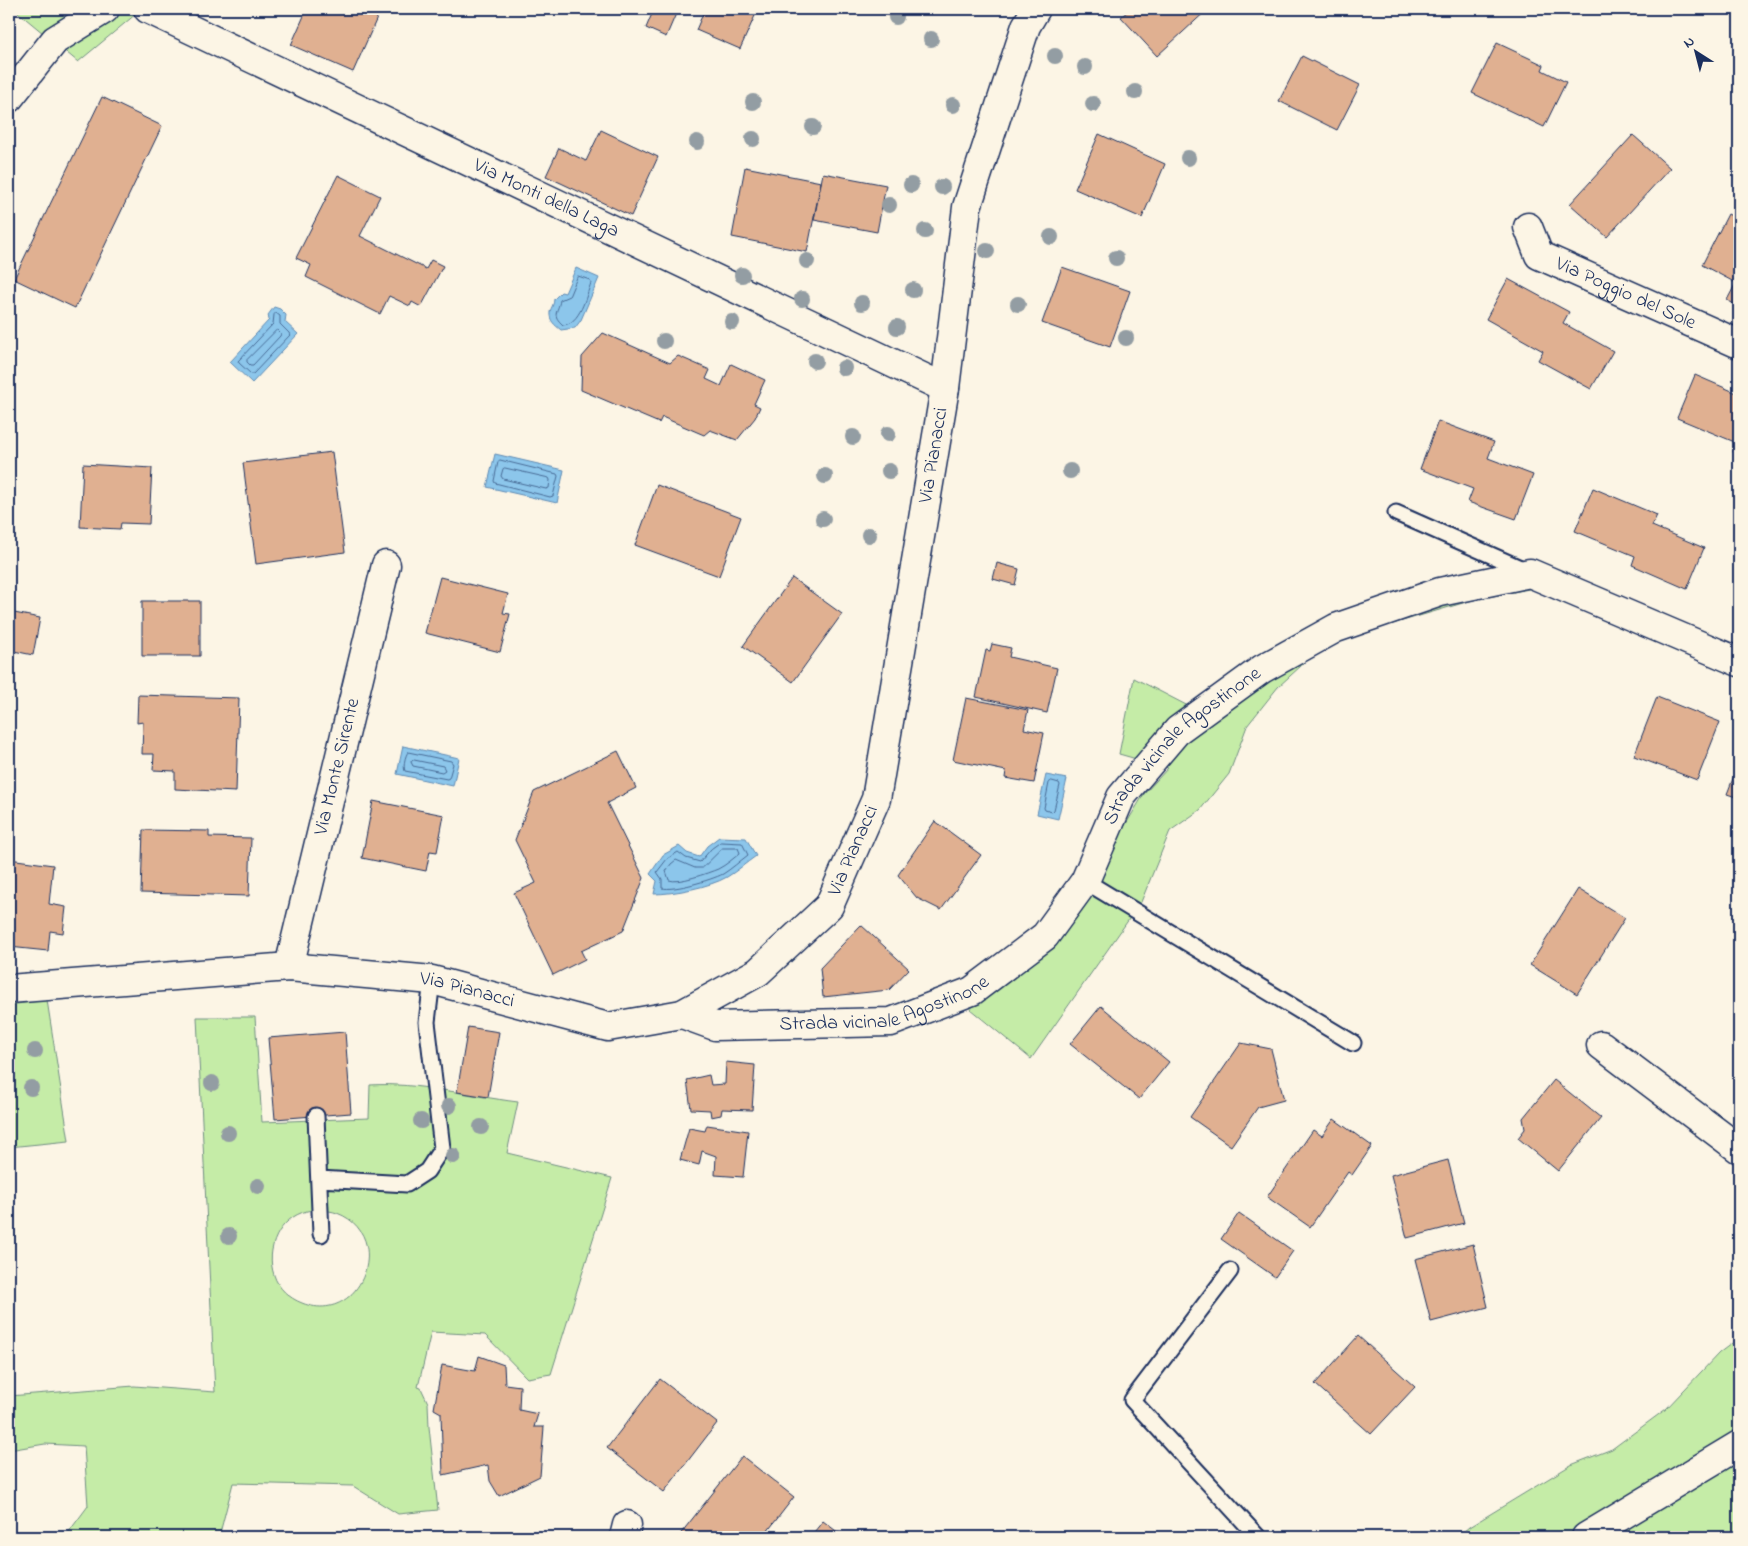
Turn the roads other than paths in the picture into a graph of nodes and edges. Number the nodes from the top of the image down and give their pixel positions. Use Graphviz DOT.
graph roads {
  1 [pos="105,9"];
  2 [pos="148,9"];
  3 [pos="1036,9"];
  4 [pos="9,98"];
  5 [pos="1528,227"];
  6 [pos="1739,344"];
  7 [pos="945,388"];
  8 [pos="1396,513"];
  9 [pos="386,565"];
  10 [pos="1530,573"];
  11 [pos="1739,662"];
  12 [pos="1085,881"];
  13 [pos="289,967"];
  14 [pos="432,980"];
  15 [pos="9,989"];
  16 [pos="682,1014"];
  17 [pos="1353,1043"];
  18 [pos="1601,1045"];
  19 [pos="316,1116"];
  20 [pos="1739,1149"];
  21 [pos="318,1179"];
  22 [pos="321,1234"];
  23 [pos="1230,1270"];
  24 [pos="1739,1445"];
  25 [pos="1258,1537"];
  26 [pos="1586,1537"];
  1 -- 4 [label="street"];
  2 -- 7 [label="street, Via Monti della Laga"];
  3 -- 7 [label="street, Via Pianacci"];
  5 -- 6 [label="street, Via Poggio del Sole"];
  7 -- 16 [label="street, Via Pianacci"];
  8 -- 10 [label="lane"];
  9 -- 13 [label="street, Via Monte Sirente"];
  10 -- 11 [label="street"];
  10 -- 12 [label="street, Strada vicinale Agostinone"];
  12 -- 16 [label="street, Strada vicinale Agostinone"];
  12 -- 17 [label="lane"];
  13 -- 14 [label="street, Via Pianacci"];
  13 -- 15 [label="street, Via Pianacci"];
  14 -- 16 [label="street, Via Pianacci"];
  14 -- 21 [label="lane"];
  18 -- 20 [label="street"];
  19 -- 21 [label="lane"];
  21 -- 22 [label="lane"];
  23 -- 25 [label="lane"];
  24 -- 26 [label="street"];
}
